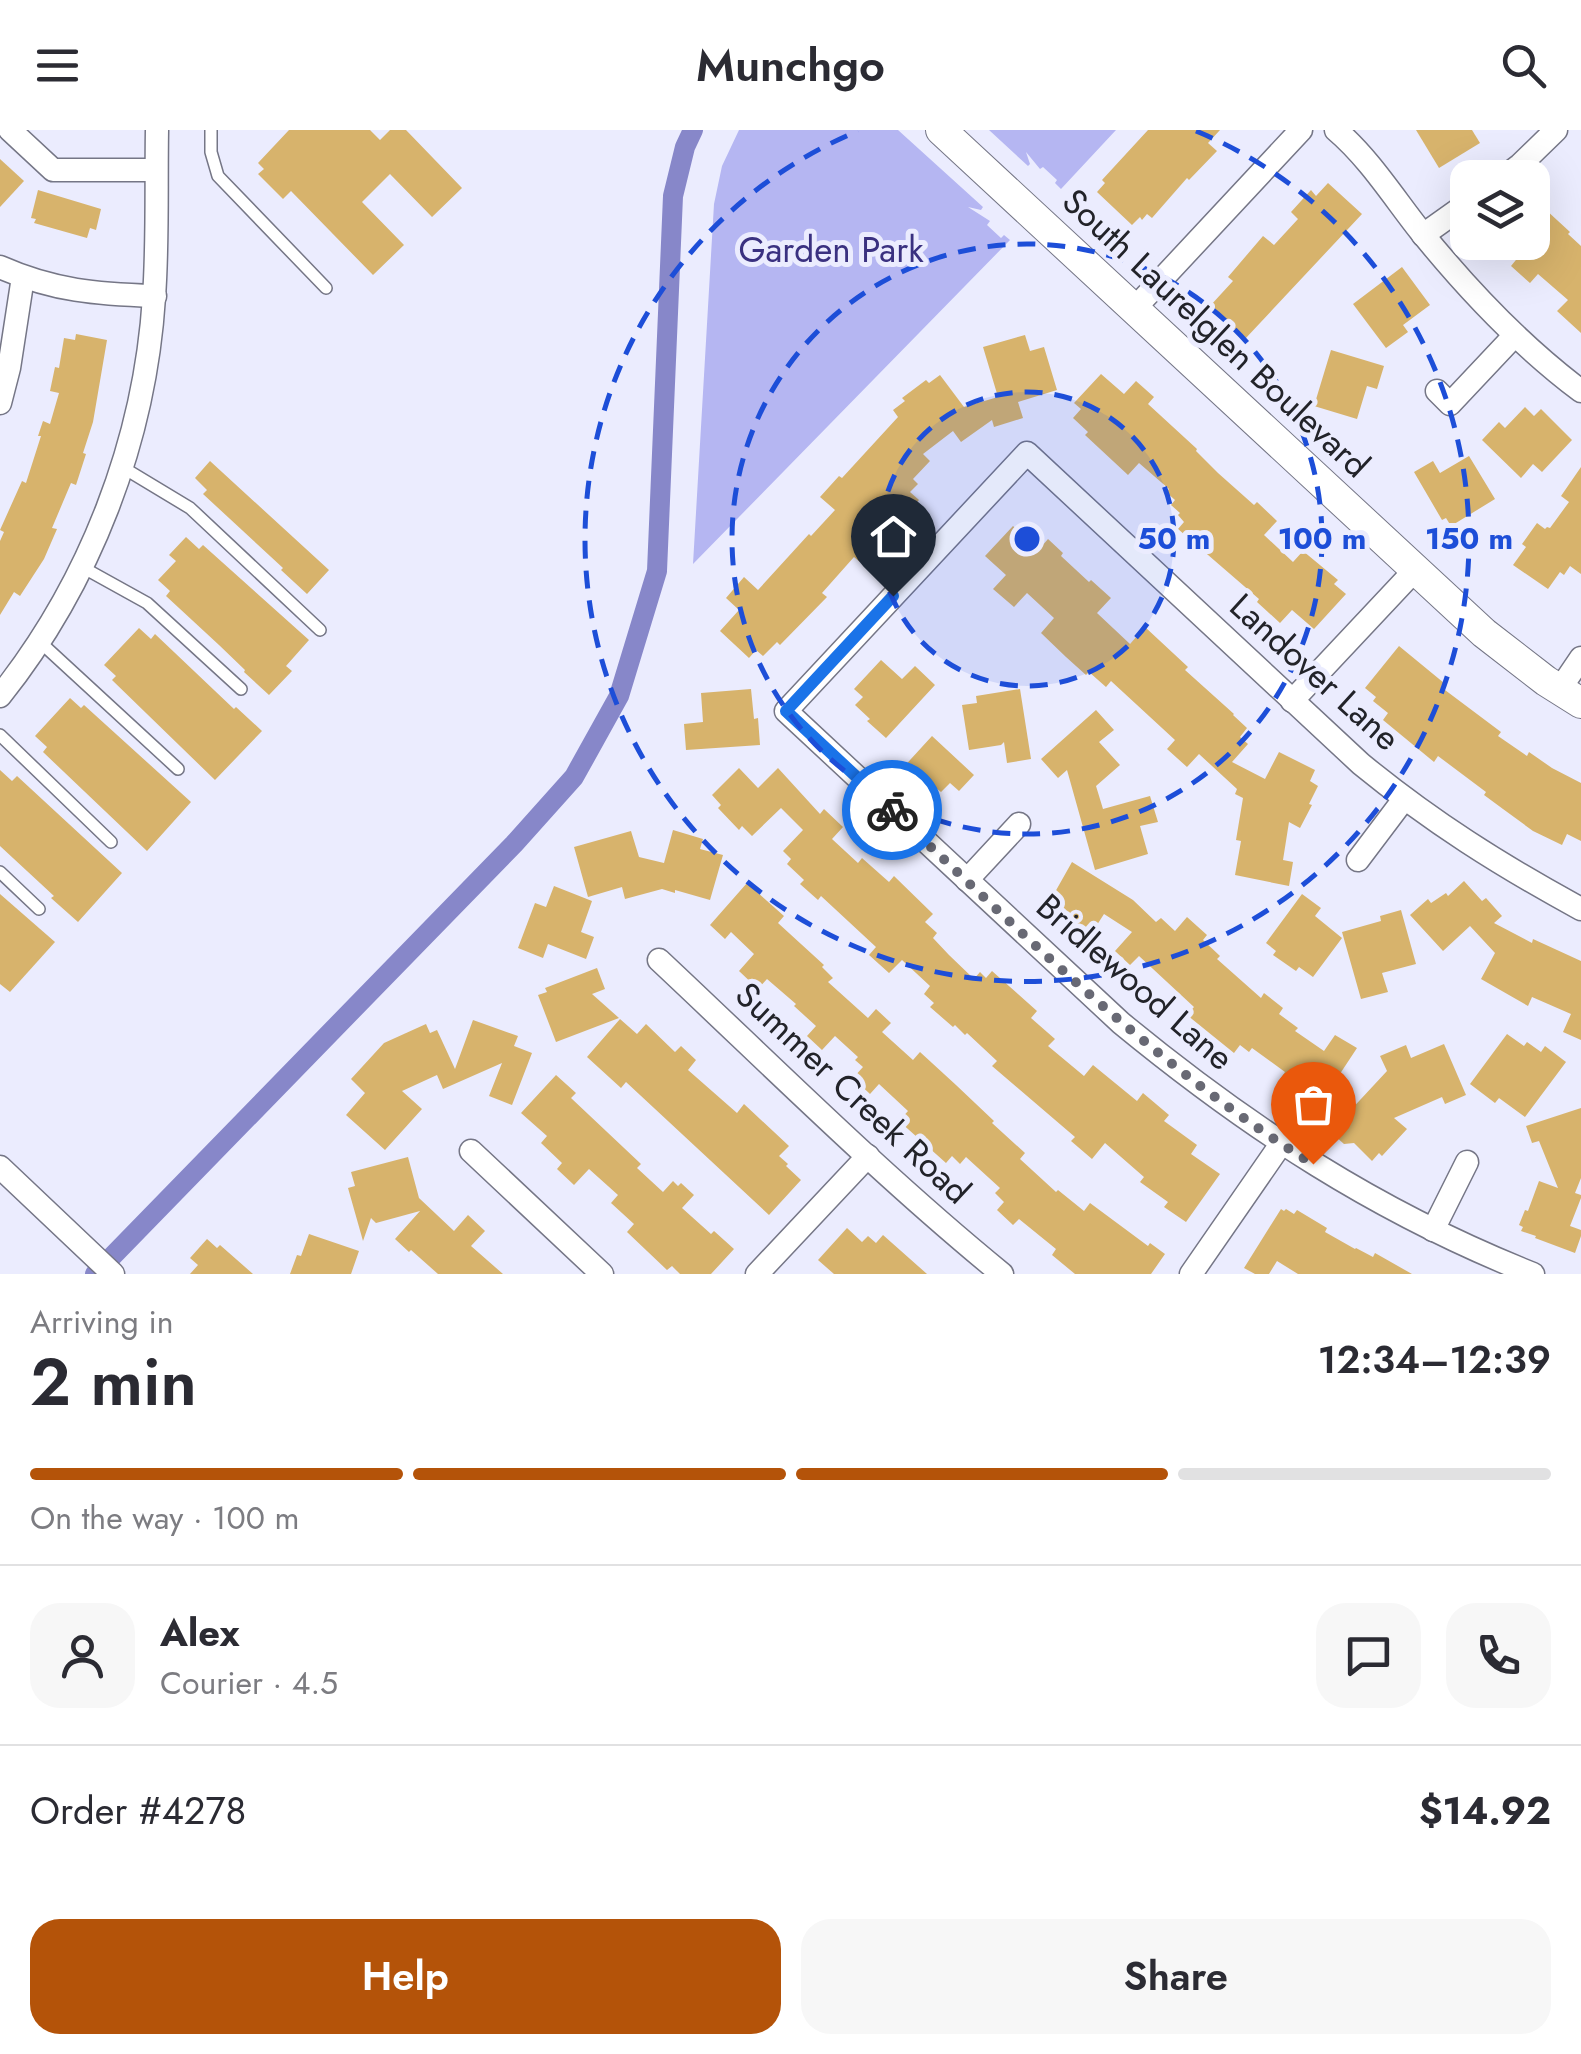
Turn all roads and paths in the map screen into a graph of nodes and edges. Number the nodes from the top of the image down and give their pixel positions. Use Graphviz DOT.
graph roads {
  1 [pos="10,130"];
  2 [pos="157,130"];
  3 [pos="211,130"];
  4 [pos="941,130"];
  5 [pos="1300,130"];
  6 [pos="1336,130"];
  7 [pos="1556,130"];
  8 [pos="1525,160"];
  9 [pos="156,170"];
  10 [pos="1450,215"];
  11 [pos="1423,235"];
  12 [pos="0,268"];
  13 [pos="23,277"];
  14 [pos="326,288"];
  15 [pos="155,296"];
  16 [pos="1134,308"];
  17 [pos="1515,335"];
  18 [pos="1581,391"];
  19 [pos="1437,392"];
  20 [pos="0,403"];
  21 [pos="122,467"];
  22 [pos="82,567"];
  23 [pos="1415,570"];
  24 [pos="320,630"];
  25 [pos="39,641"];
  26 [pos="1581,658"];
  27 [pos="241,689"];
  28 [pos="0,696"];
  29 [pos="1570,696"];
  30 [pos="1292,701"];
  31 [pos="786,711"];
  32 [pos="0,735"];
  33 [pos="178,769"];
  34 [pos="1404,799"];
  35 [pos="1019,824"];
  36 [pos="111,842"];
  37 [pos="1358,860"];
  38 [pos="0,872"];
  39 [pos="966,880"];
  40 [pos="39,909"];
  41 [pos="1581,909"];
  42 [pos="659,960"];
  43 [pos="1280,1144"];
  44 [pos="471,1152"];
  45 [pos="868,1156"];
  46 [pos="1466,1162"];
  47 [pos="0,1166"];
  48 [pos="1433,1230"];
  49 [pos="113,1274"];
  50 [pos="602,1274"];
  51 [pos="757,1274"];
  52 [pos="1002,1274"];
  53 [pos="1191,1274"];
  54 [pos="1532,1274"];
  1 -- 9 [label="street"];
  2 -- 9 [label="street"];
  3 -- 14 [label="lane"];
  4 -- 16 [label="street, South Laurelglen Boulevard"];
  5 -- 16 [label="street"];
  6 -- 11 [label="street"];
  7 -- 8 [label="street"];
  9 -- 15 [label="street"];
  10 -- 11 [label="street"];
  11 -- 17 [label="street"];
  12 -- 13 [label="street"];
  13 -- 15 [label="street"];
  13 -- 20 [label="street"];
  15 -- 21 [label="street"];
  16 -- 23 [label="street, South Laurelglen Boulevard"];
  17 -- 18 [label="street"];
  17 -- 19 [label="street"];
  21 -- 22 [label="street"];
  21 -- 24 [label="lane"];
  22 -- 25 [label="street"];
  22 -- 27 [label="lane"];
  23 -- 29 [label="street, South Laurelglen Boulevard"];
  23 -- 30 [label="street"];
  25 -- 28 [label="street"];
  25 -- 33 [label="lane"];
  26 -- 29 [label="street"];
  30 -- 31 [label="street, Landover Lane"];
  30 -- 34 [label="street, Landover Lane"];
  31 -- 39 [label="street, Bridlewood Lane"];
  32 -- 36 [label="lane"];
  34 -- 37 [label="street"];
  34 -- 41 [label="street, Landover Lane"];
  35 -- 39 [label="street"];
  38 -- 40 [label="lane"];
  39 -- 43 [label="street, Bridlewood Lane"];
  42 -- 45 [label="street, Summer Creek Road"];
  43 -- 48 [label="street, Bridlewood Lane"];
  43 -- 53 [label="street"];
  44 -- 50 [label="street"];
  45 -- 51 [label="street"];
  45 -- 52 [label="street, Summer Creek Road"];
  46 -- 48 [label="street"];
  47 -- 49 [label="street"];
  48 -- 54 [label="street, Bridlewood Lane"];
}
